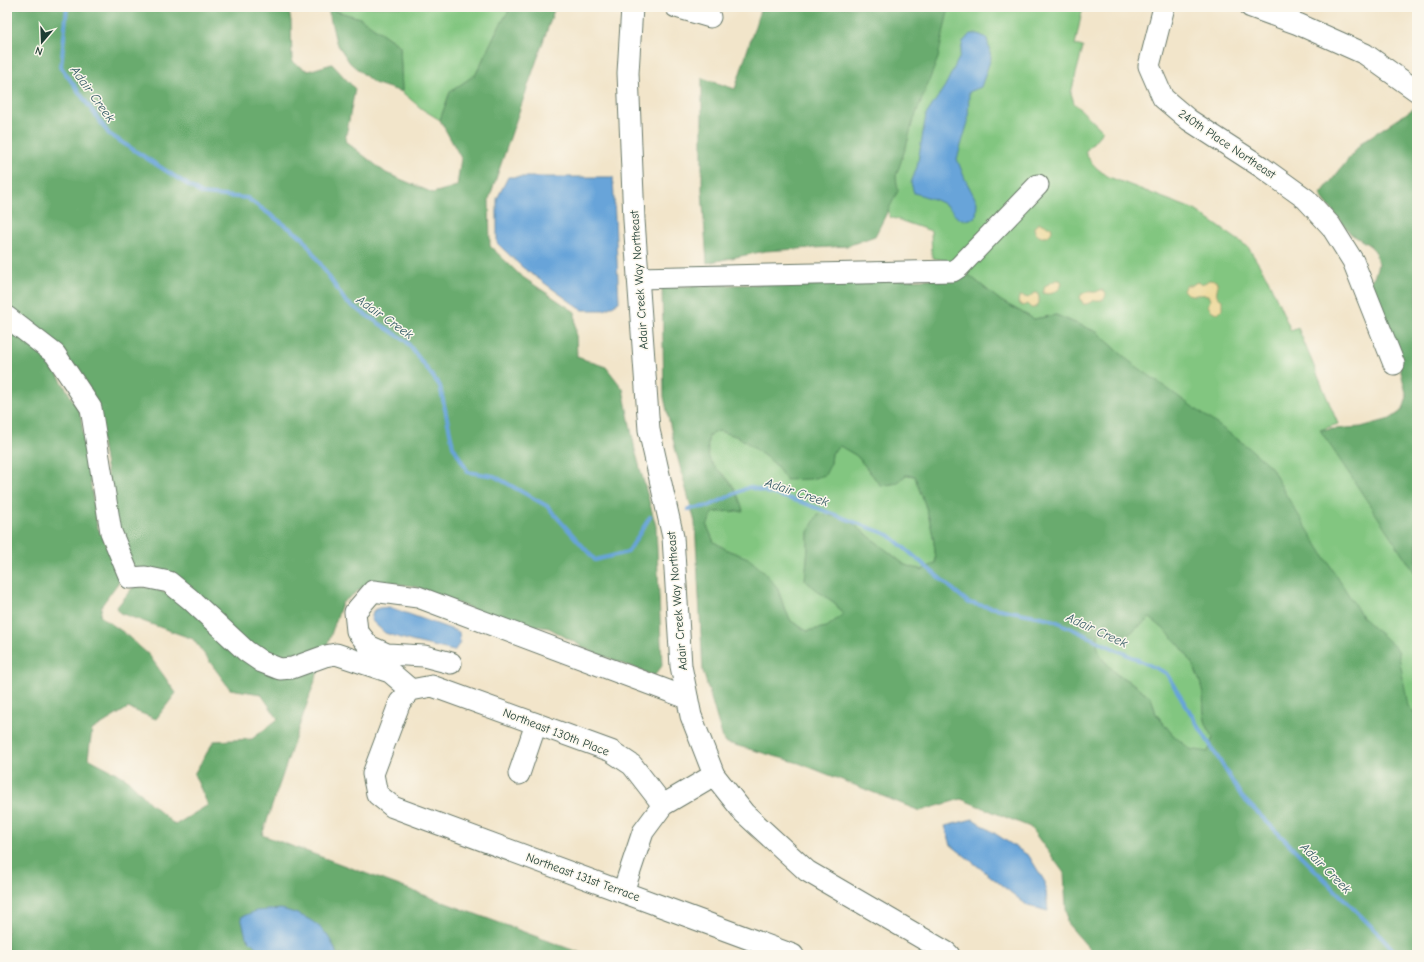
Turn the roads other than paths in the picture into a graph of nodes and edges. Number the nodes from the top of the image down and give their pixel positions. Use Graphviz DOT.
graph roads {
  1 [pos="632,7"];
  2 [pos="676,7"];
  3 [pos="1164,7"];
  4 [pos="1251,7"];
  5 [pos="710,17"];
  6 [pos="1417,91"];
  7 [pos="1038,184"];
  8 [pos="638,278"];
  9 [pos="7,316"];
  10 [pos="1394,364"];
  11 [pos="450,664"];
  12 [pos="411,690"];
  13 [pos="687,698"];
  14 [pos="536,724"];
  15 [pos="519,774"];
  16 [pos="714,775"];
  17 [pos="662,805"];
  18 [pos="623,892"];
  19 [pos="792,955"];
  20 [pos="949,955"];
  1 -- 8 [label="street, Adair Creek Way Northeast"];
  2 -- 5 [label="street"];
  3 -- 10 [label="street, 240th Place Northeast"];
  4 -- 6 [label="street"];
  7 -- 8 [label="street"];
  8 -- 13 [label="street, Adair Creek Way Northeast"];
  9 -- 12 [label="street"];
  11 -- 13 [label="street"];
  12 -- 14 [label="street, Northeast 130th Place"];
  12 -- 18 [label="street, Northeast 131st Terrace"];
  13 -- 16 [label="street, Adair Creek Way Northeast"];
  14 -- 15 [label="street"];
  14 -- 17 [label="street, Northeast 130th Place"];
  16 -- 17 [label="street"];
  16 -- 20 [label="street, Adair Creek Way Northeast"];
  17 -- 18 [label="street"];
  18 -- 19 [label="street, Northeast 131st Terrace"];
}
